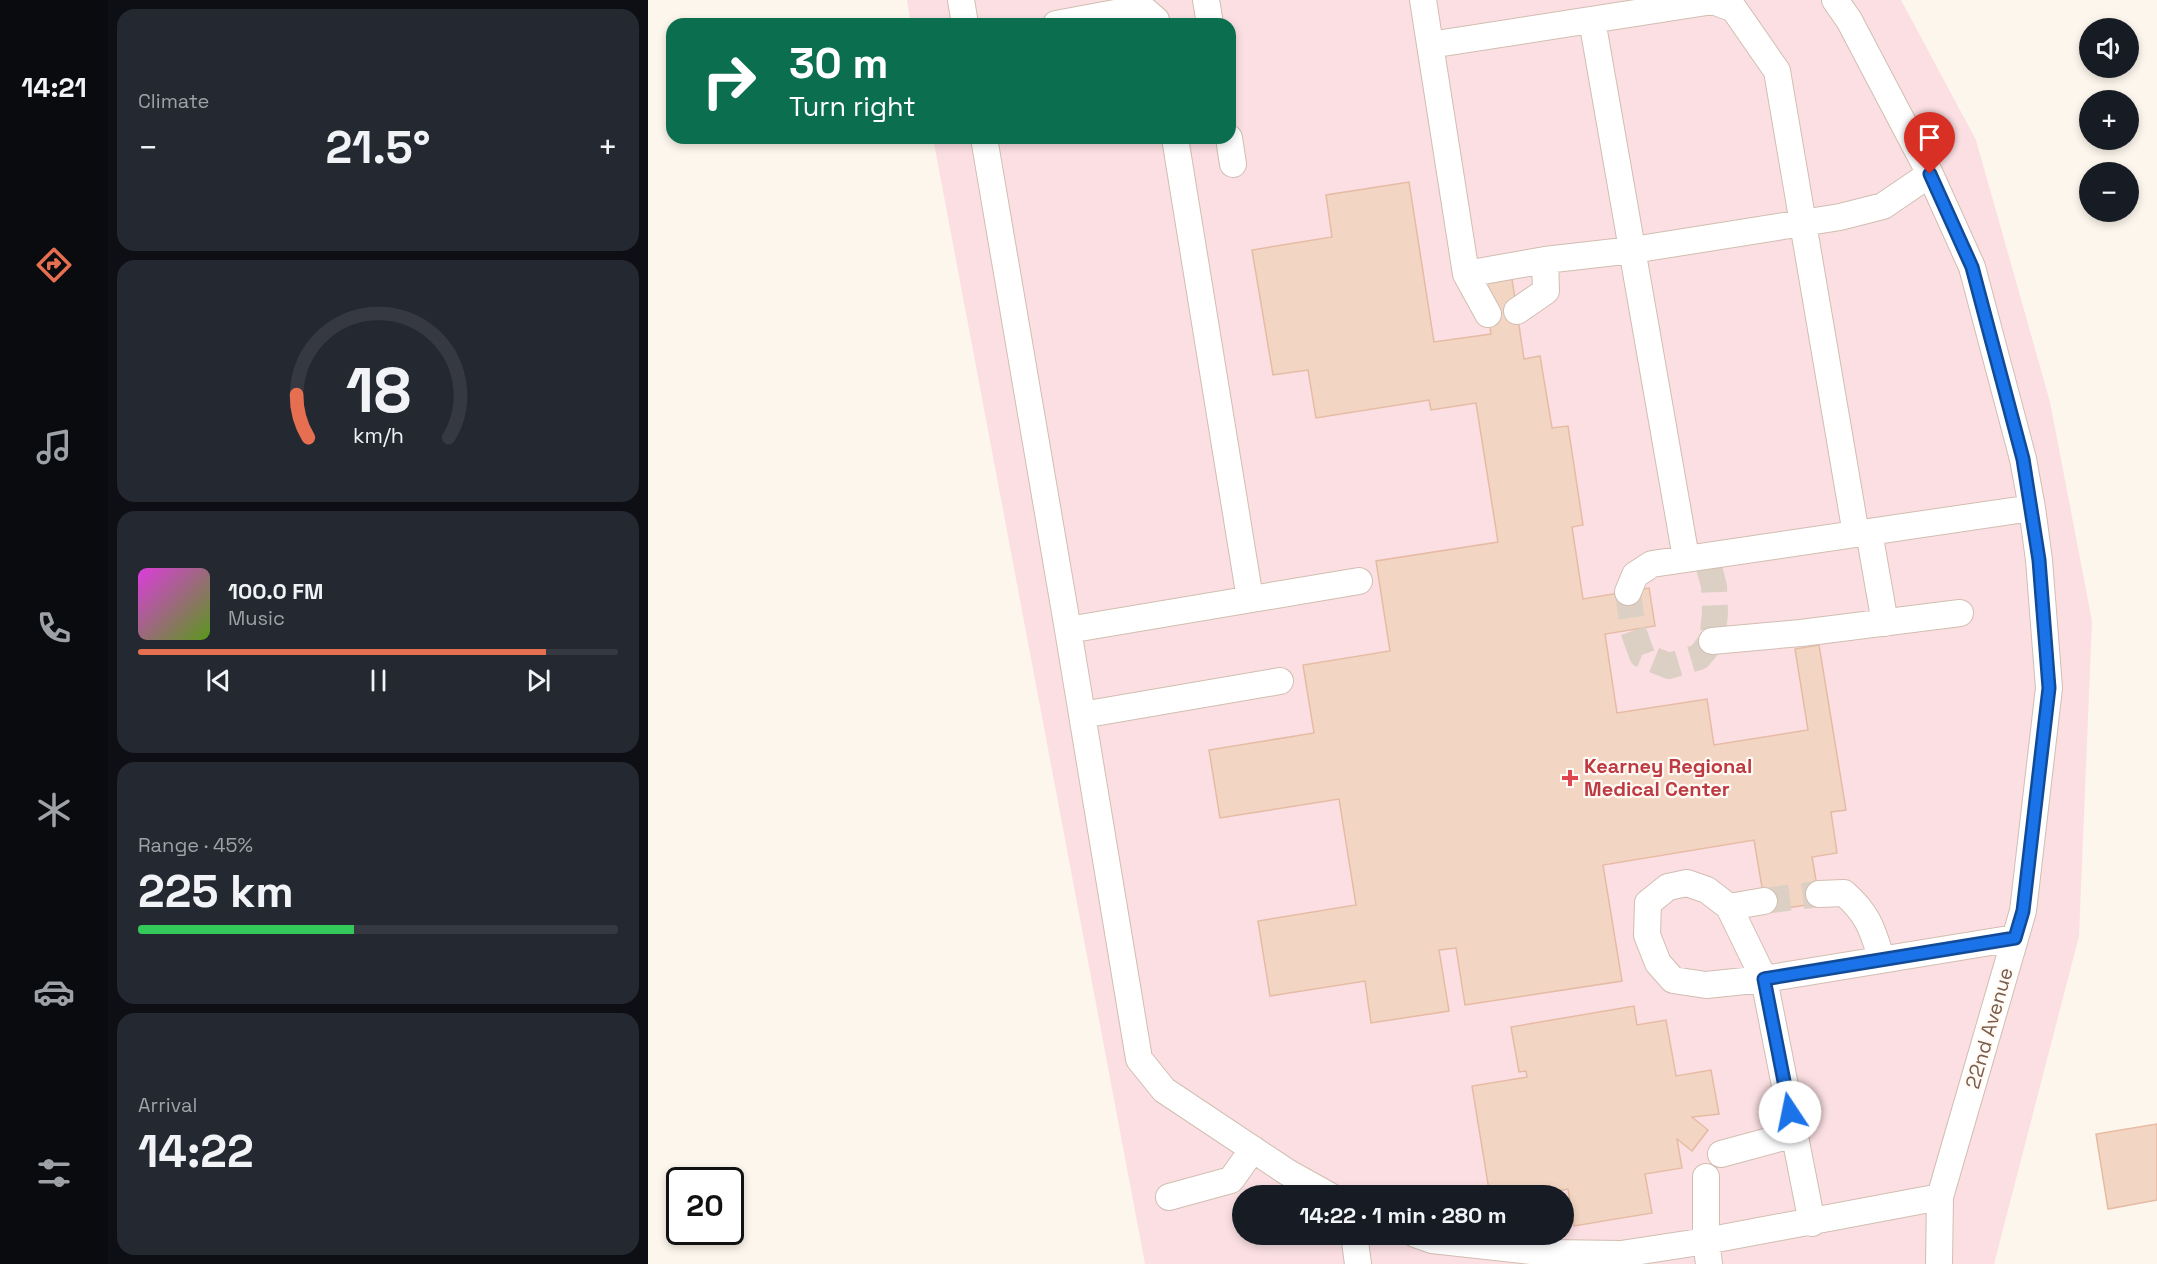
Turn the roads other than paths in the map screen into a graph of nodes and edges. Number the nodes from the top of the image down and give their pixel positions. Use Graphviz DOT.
graph roads {
  1 [pos="961,0"];
  2 [pos="1206,0"];
  3 [pos="1423,0"];
  4 [pos="1835,0"];
  5 [pos="964,18"];
  6 [pos="1090,18"];
  7 [pos="1153,18"];
  8 [pos="1209,18"];
  9 [pos="1592,20"];
  10 [pos="1430,45"];
  11 [pos="985,144"];
  12 [pos="1175,144"];
  13 [pos="1229,144"];
  14 [pos="1233,164"];
  15 [pos="1930,174"];
  16 [pos="1803,221"];
  17 [pos="1633,250"];
  18 [pos="1545,260"];
  19 [pos="1466,274"];
  20 [pos="1517,311"];
  21 [pos="1488,314"];
  22 [pos="2032,508"];
  23 [pos="1862,533"];
  24 [pos="1686,558"];
  25 [pos="1359,581"];
  26 [pos="1628,591"];
  27 [pos="1250,599"];
  28 [pos="1960,613"];
  29 [pos="1885,623"];
  30 [pos="1068,630"];
  31 [pos="1712,641"];
  32 [pos="1280,681"];
  33 [pos="1082,715"];
  34 [pos="1819,894"];
  35 [pos="1764,901"];
  36 [pos="1729,907"];
  37 [pos="2015,938"];
  38 [pos="1882,960"];
  39 [pos="1764,979"];
  40 [pos="1795,1134"];
  41 [pos="1253,1149"];
  42 [pos="1721,1154"];
  43 [pos="1706,1177"];
  44 [pos="1310,1185"];
  45 [pos="1169,1197"];
  46 [pos="1940,1197"];
  47 [pos="1812,1223"];
  48 [pos="1355,1245"];
  49 [pos="1446,1245"];
  50 [pos="1708,1253"];
  51 [pos="1470,1254"];
  52 [pos="1358,1264"];
  53 [pos="1939,1264"];
  1 -- 5 [label="street"];
  2 -- 8 [label="street"];
  3 -- 10 [label="street"];
  4 -- 15 [label="street, 22nd Avenue"];
  6 -- 7 [label="street"];
  9 -- 10 [label="street"];
  9 -- 16 [label="street"];
  9 -- 17 [label="street"];
  10 -- 19 [label="street"];
  11 -- 30 [label="street"];
  12 -- 27 [label="street"];
  13 -- 14 [label="street"];
  15 -- 16 [label="street"];
  15 -- 22 [label="street, 22nd Avenue"];
  16 -- 17 [label="street"];
  16 -- 23 [label="street"];
  17 -- 18 [label="street"];
  17 -- 24 [label="street"];
  18 -- 19 [label="street"];
  18 -- 20 [label="street"];
  19 -- 21 [label="street"];
  22 -- 23 [label="street"];
  22 -- 37 [label="street, 22nd Avenue"];
  23 -- 24 [label="street"];
  23 -- 29 [label="street"];
  24 -- 26 [label="street"];
  25 -- 27 [label="street"];
  27 -- 30 [label="street"];
  28 -- 29 [label="street"];
  29 -- 31 [label="street"];
  30 -- 33 [label="street"];
  32 -- 33 [label="street"];
  33 -- 41 [label="street"];
  34 -- 38 [label="street"];
  35 -- 36 [label="street"];
  36 -- 39 [label="street"];
  36 -- 39 [label="street"];
  37 -- 38 [label="street"];
  37 -- 46 [label="street, 22nd Avenue"];
  38 -- 39 [label="street"];
  39 -- 40 [label="street"];
  40 -- 42 [label="street"];
  40 -- 47 [label="street"];
  41 -- 44 [label="street"];
  41 -- 45 [label="street"];
  43 -- 50 [label="street"];
  46 -- 47 [label="street"];
  46 -- 53 [label="street, 22nd Avenue"];
  47 -- 50 [label="street"];
  48 -- 52 [label="street"];
  49 -- 51 [label="street"];
  50 -- 51 [label="street"];
}
